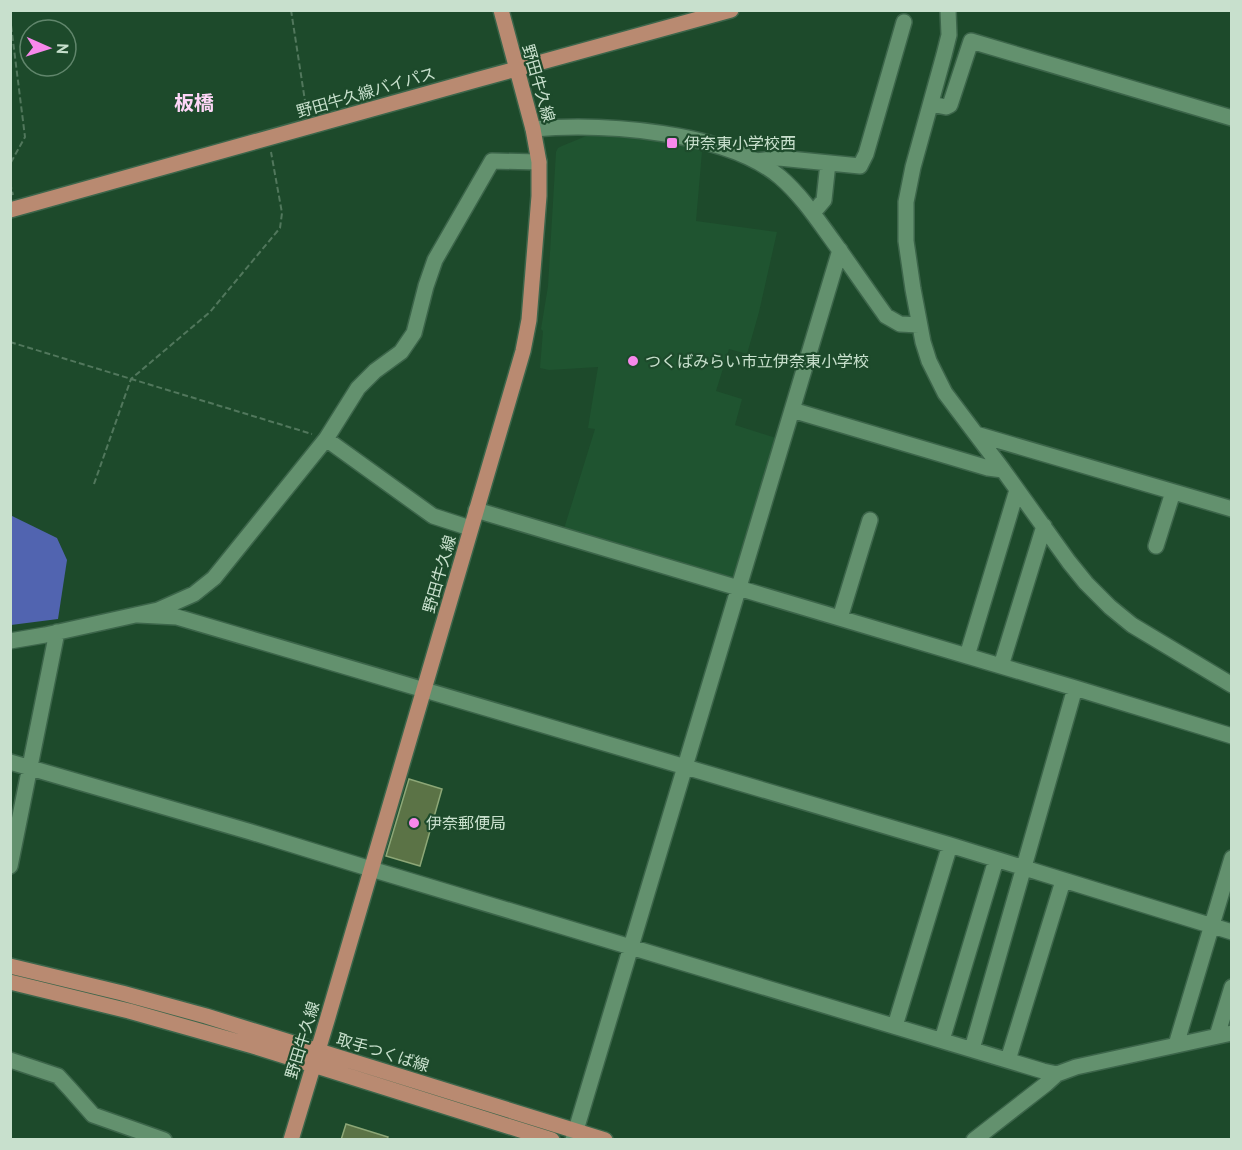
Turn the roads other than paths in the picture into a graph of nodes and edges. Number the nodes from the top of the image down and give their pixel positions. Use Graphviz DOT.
graph roads {
  1 [pos="501,10"];
  2 [pos="731,10"];
  3 [pos="948,10"];
  4 [pos="904,22"];
  5 [pos="516,69"];
  6 [pos="931,104"];
  7 [pos="1232,118"];
  8 [pos="533,129"];
  9 [pos="756,161"];
  10 [pos="539,162"];
  11 [pos="828,163"];
  12 [pos="10,210"];
  13 [pos="813,213"];
  14 [pos="840,250"];
  15 [pos="920,325"];
  16 [pos="792,410"];
  17 [pos="976,434"];
  18 [pos="327,439"];
  19 [pos="1003,470"];
  20 [pos="1017,490"];
  21 [pos="1173,492"];
  22 [pos="1232,509"];
  23 [pos="476,510"];
  24 [pos="870,520"];
  25 [pos="1044,526"];
  26 [pos="470,528"];
  27 [pos="1156,546"];
  28 [pos="738,588"];
  29 [pos="138,615"];
  30 [pos="840,618"];
  31 [pos="57,632"];
  32 [pos="10,641"];
  33 [pos="967,656"];
  34 [pos="1002,666"];
  35 [pos="1232,685"];
  36 [pos="1075,688"];
  37 [pos="424,689"];
  38 [pos="1232,736"];
  39 [pos="10,762"];
  40 [pos="684,767"];
  41 [pos="30,768"];
  42 [pos="950,845"];
  43 [pos="1232,858"];
  44 [pos="996,860"];
  45 [pos="10,866"];
  46 [pos="371,869"];
  47 [pos="1024,869"];
  48 [pos="1063,881"];
  49 [pos="1212,926"];
  50 [pos="1232,932"];
  51 [pos="630,947"];
  52 [pos="10,966"];
  53 [pos="10,982"];
  54 [pos="1232,987"];
  55 [pos="895,1026"];
  56 [pos="1224,1034"];
  57 [pos="942,1040"];
  58 [pos="1176,1045"];
  59 [pos="972,1049"];
  60 [pos="315,1058"];
  61 [pos="10,1060"];
  62 [pos="1008,1060"];
  63 [pos="1057,1074"];
  64 [pos="1000,1120"];
  65 [pos="574,1135"];
  66 [pos="164,1140"];
  67 [pos="291,1140"];
  68 [pos="552,1140"];
  69 [pos="605,1140"];
  70 [pos="974,1140"];
  71 [pos="997,1140"];
  1 -- 5 [label="main road, 野田牛久線"];
  2 -- 5 [label="main road, 野田牛久線バイパス"];
  3 -- 6 [label="street"];
  4 -- 11 [label="street"];
  5 -- 8 [label="main road, 野田牛久線"];
  5 -- 12 [label="main road, 野田牛久線バイパス"];
  6 -- 7 [label="street"];
  6 -- 15 [label="street"];
  8 -- 9 [label="street"];
  8 -- 10 [label="main road, 野田牛久線"];
  9 -- 11 [label="street"];
  9 -- 13 [label="street"];
  10 -- 18 [label="street"];
  10 -- 23 [label="main road, 野田牛久線"];
  11 -- 13 [label="street"];
  13 -- 14 [label="street"];
  14 -- 15 [label="street"];
  14 -- 16 [label="street"];
  15 -- 17 [label="street"];
  16 -- 19 [label="street"];
  16 -- 28 [label="street"];
  17 -- 19 [label="street"];
  17 -- 21 [label="street"];
  18 -- 26 [label="street"];
  18 -- 29 [label="street"];
  19 -- 20 [label="street"];
  20 -- 25 [label="street"];
  20 -- 33 [label="street"];
  21 -- 22 [label="street"];
  21 -- 27 [label="street"];
  23 -- 26 [label="main road, 野田牛久線"];
  23 -- 28 [label="street"];
  24 -- 30 [label="street"];
  25 -- 34 [label="street"];
  25 -- 35 [label="street"];
  26 -- 37 [label="main road, 野田牛久線"];
  28 -- 30 [label="street"];
  28 -- 40 [label="street"];
  29 -- 31 [label="street"];
  29 -- 37 [label="street"];
  30 -- 33 [label="street"];
  31 -- 32 [label="street"];
  31 -- 41 [label="street"];
  33 -- 34 [label="street"];
  34 -- 36 [label="street"];
  36 -- 38 [label="street"];
  36 -- 47 [label="street"];
  37 -- 40 [label="street"];
  37 -- 46 [label="main road, 野田牛久線"];
  39 -- 41 [label="street"];
  40 -- 42 [label="street"];
  40 -- 51 [label="street"];
  41 -- 45 [label="street"];
  41 -- 46 [label="street"];
  42 -- 44 [label="street"];
  42 -- 55 [label="street"];
  43 -- 49 [label="street"];
  44 -- 47 [label="street"];
  44 -- 57 [label="street"];
  46 -- 51 [label="street"];
  46 -- 60 [label="main road, 野田牛久線"];
  47 -- 48 [label="street"];
  47 -- 59 [label="street"];
  48 -- 49 [label="street"];
  48 -- 62 [label="street"];
  49 -- 50 [label="street"];
  49 -- 58 [label="street"];
  51 -- 55 [label="street"];
  51 -- 65 [label="street"];
  52 -- 60 [label="main road, 取手つくば線"];
  53 -- 60 [label="main road, 取手つくば線"];
  54 -- 56 [label="street"];
  55 -- 57 [label="street"];
  56 -- 58 [label="street"];
  57 -- 59 [label="street"];
  58 -- 63 [label="street"];
  59 -- 62 [label="street"];
  60 -- 65 [label="main road, 取手つくば線"];
  60 -- 67 [label="main road, 野田牛久線"];
  60 -- 68 [label="main road, 取手つくば線"];
  61 -- 66 [label="street"];
  62 -- 63 [label="street"];
  63 -- 64 [label="street"];
  64 -- 70 [label="street"];
  64 -- 71 [label="street"];
  65 -- 69 [label="main road, 取手つくば線"];
}
